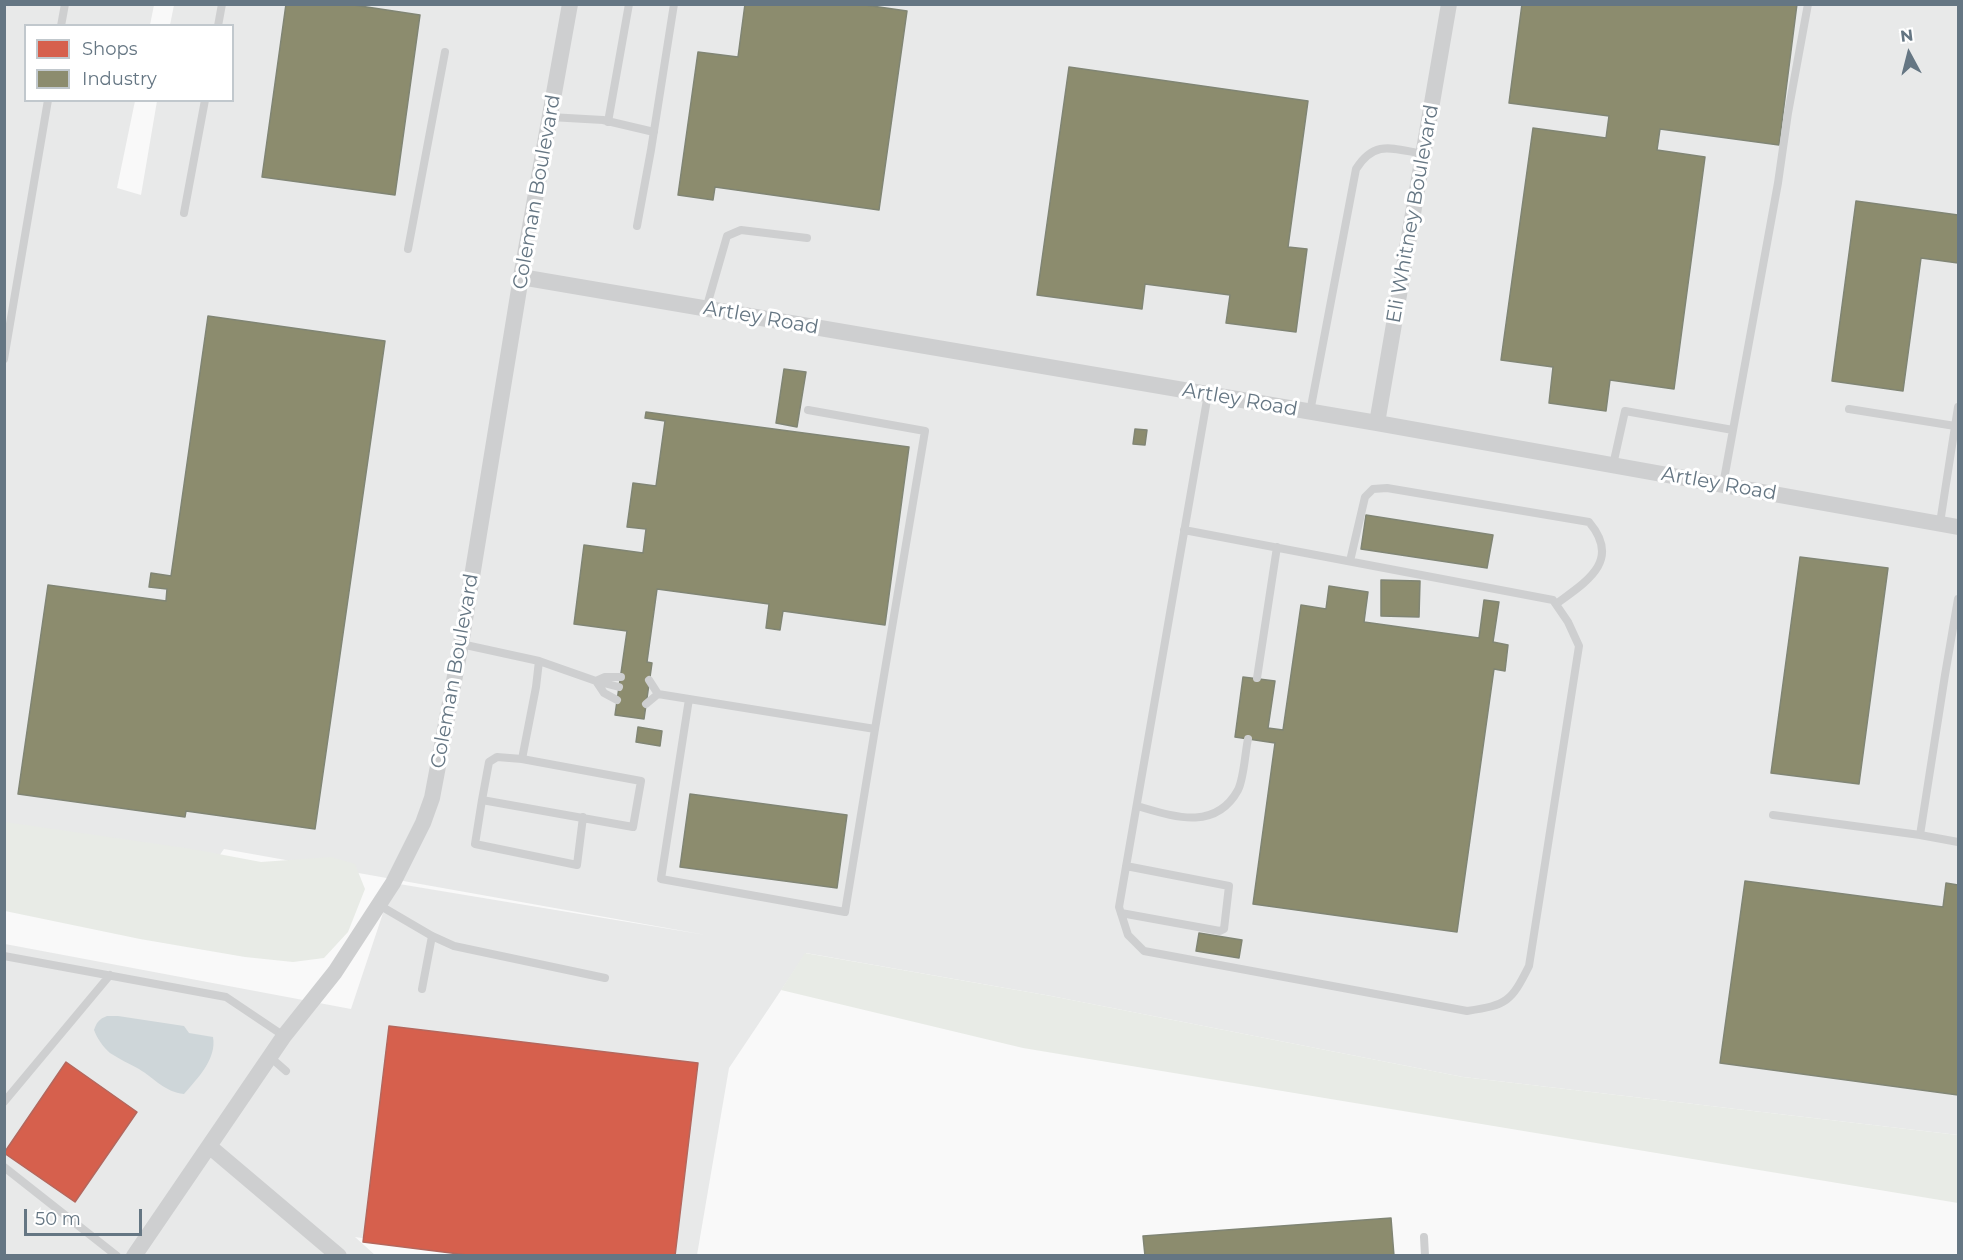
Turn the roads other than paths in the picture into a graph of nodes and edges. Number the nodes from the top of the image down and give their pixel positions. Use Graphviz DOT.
graph roads {
  1 [pos="65,4"];
  2 [pos="222,4"];
  3 [pos="570,4"];
  4 [pos="629,4"];
  5 [pos="674,4"];
  6 [pos="1449,4"];
  7 [pos="1808,4"];
  8 [pos="61,24"];
  9 [pos="218,24"];
  10 [pos="445,52"];
  11 [pos="48,102"];
  12 [pos="205,102"];
  13 [pos="550,117"];
  14 [pos="608,122"];
  15 [pos="654,132"];
  16 [pos="1423,154"];
  17 [pos="184,213"];
  18 [pos="637,226"];
  19 [pos="807,238"];
  20 [pos="408,249"];
  21 [pos="521,277"];
  22 [pos="706,309"];
  23 [pos="4,360"];
  24 [pos="1208,394"];
  25 [pos="1959,407"];
  26 [pos="1849,409"];
  27 [pos="808,410"];
  28 [pos="1310,411"];
  29 [pos="1377,423"];
  30 [pos="1955,426"];
  31 [pos="1733,430"];
  32 [pos="1613,465"];
  33 [pos="1723,485"];
  34 [pos="1940,523"];
  35 [pos="1959,527"];
  36 [pos="1184,530"];
  37 [pos="1277,547"];
  38 [pos="1350,561"];
  39 [pos="1959,599"];
  40 [pos="1556,604"];
  41 [pos="461,644"];
  42 [pos="539,661"];
  43 [pos="621,677"];
  44 [pos="1257,678"];
  45 [pos="650,680"];
  46 [pos="596,681"];
  47 [pos="619,687"];
  48 [pos="648,693"];
  49 [pos="658,694"];
  50 [pos="689,699"];
  51 [pos="617,700"];
  52 [pos="646,704"];
  53 [pos="875,729"];
  54 [pos="1248,739"];
  55 [pos="522,759"];
  56 [pos="482,800"];
  57 [pos="1137,806"];
  58 [pos="1773,815"];
  59 [pos="583,817"];
  60 [pos="1920,835"];
  61 [pos="1959,842"];
  62 [pos="1126,866"];
  63 [pos="379,905"];
  64 [pos="1121,913"];
  65 [pos="432,936"];
  66 [pos="4,956"];
  67 [pos="110,975"];
  68 [pos="605,978"];
  69 [pos="422,989"];
  70 [pos="284,1036"];
  71 [pos="270,1058"];
  72 [pos="286,1071"];
  73 [pos="4,1102"];
  74 [pos="209,1146"];
  75 [pos="4,1167"];
  76 [pos="1424,1237"];
  77 [pos="117,1256"];
  78 [pos="134,1256"];
  79 [pos="339,1256"];
  80 [pos="1425,1256"];
  1 -- 8 [label="lane"];
  2 -- 9 [label="lane"];
  3 -- 13 [label="street, Coleman Boulevard"];
  4 -- 14 [label="lane"];
  5 -- 15 [label="lane"];
  6 -- 16 [label="street, Eli Whitney Boulevard"];
  7 -- 31 [label="lane"];
  10 -- 20 [label="lane"];
  11 -- 23 [label="lane"];
  12 -- 17 [label="lane"];
  13 -- 14 [label="lane"];
  13 -- 21 [label="street, Coleman Boulevard"];
  14 -- 15 [label="lane"];
  15 -- 18 [label="lane"];
  16 -- 28 [label="lane"];
  16 -- 29 [label="street, Eli Whitney Boulevard"];
  19 -- 22 [label="lane"];
  21 -- 22 [label="street, Artley Road"];
  21 -- 41 [label="street, Coleman Boulevard"];
  22 -- 24 [label="street, Artley Road"];
  24 -- 28 [label="street, Artley Road"];
  24 -- 36 [label="lane"];
  25 -- 30 [label="lane"];
  26 -- 30 [label="lane"];
  27 -- 53 [label="lane"];
  28 -- 29 [label="street, Artley Road"];
  29 -- 32 [label="street, Artley Road"];
  30 -- 34 [label="lane"];
  31 -- 32 [label="lane"];
  31 -- 33 [label="lane"];
  32 -- 33 [label="street, Artley Road"];
  33 -- 34 [label="street, Artley Road"];
  34 -- 35 [label="street, Artley Road"];
  36 -- 37 [label="lane"];
  36 -- 57 [label="lane"];
  37 -- 38 [label="lane"];
  37 -- 44 [label="lane"];
  38 -- 40 [label="lane"];
  38 -- 40 [label="lane"];
  39 -- 60 [label="lane"];
  40 -- 64 [label="lane"];
  41 -- 42 [label="lane"];
  41 -- 63 [label="street, Coleman Boulevard"];
  42 -- 46 [label="lane"];
  42 -- 55 [label="lane"];
  43 -- 46 [label="lane"];
  45 -- 49 [label="lane"];
  46 -- 47 [label="lane"];
  46 -- 51 [label="lane"];
  48 -- 49 [label="lane"];
  49 -- 50 [label="lane"];
  49 -- 52 [label="lane"];
  50 -- 53 [label="lane"];
  50 -- 53 [label="lane"];
  54 -- 57 [label="lane"];
  55 -- 56 [label="lane"];
  55 -- 59 [label="lane"];
  56 -- 59 [label="lane"];
  56 -- 59 [label="lane"];
  57 -- 62 [label="lane"];
  58 -- 60 [label="lane"];
  60 -- 61 [label="lane"];
  62 -- 64 [label="lane"];
  62 -- 64 [label="lane"];
  63 -- 65 [label="lane"];
  63 -- 70 [label="street, Coleman Boulevard"];
  65 -- 68 [label="lane"];
  65 -- 69 [label="lane"];
  66 -- 67 [label="lane"];
  67 -- 70 [label="lane"];
  67 -- 73 [label="lane"];
  70 -- 71 [label="street, Coleman Boulevard"];
  71 -- 72 [label="lane"];
  71 -- 74 [label="street, Coleman Boulevard"];
  74 -- 78 [label="street, Coleman Boulevard"];
  74 -- 79 [label="street"];
  75 -- 77 [label="lane"];
  76 -- 80 [label="lane"];
}
